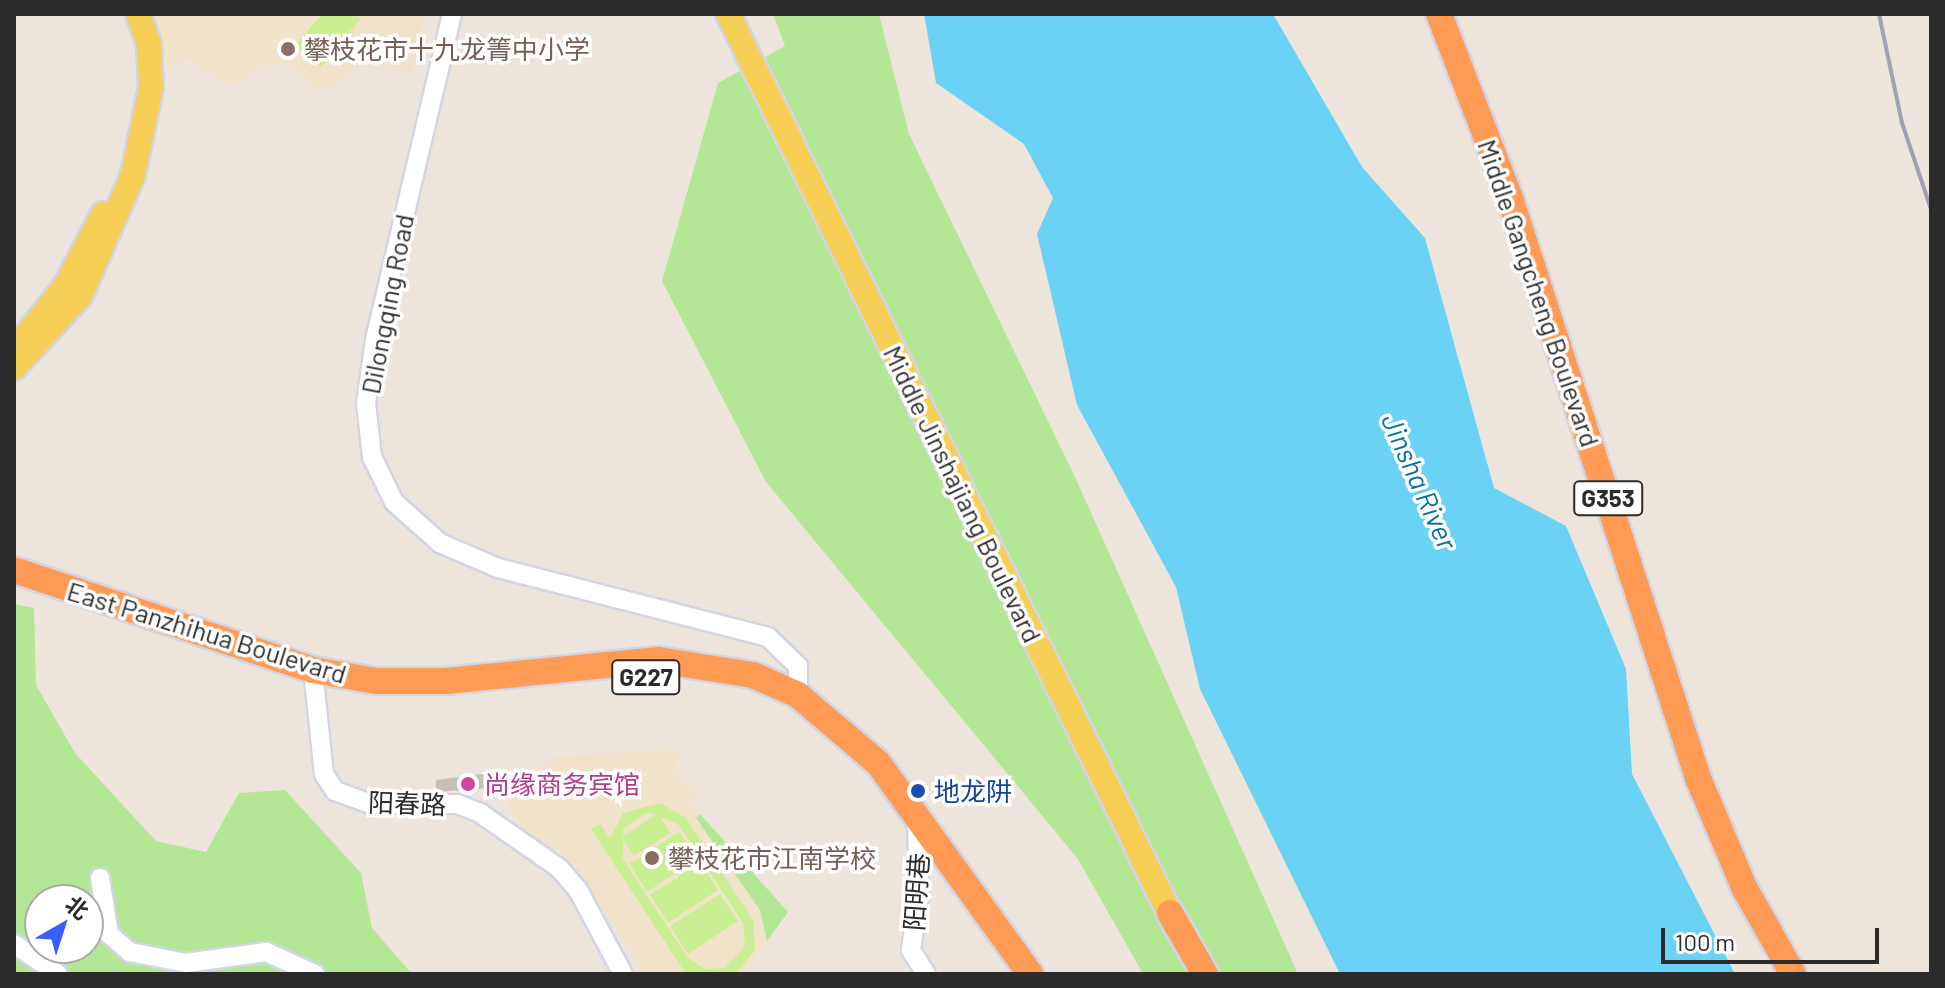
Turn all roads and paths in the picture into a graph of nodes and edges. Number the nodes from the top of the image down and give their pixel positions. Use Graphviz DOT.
graph roads {
  1 [pos="121,14"];
  2 [pos="138,14"];
  3 [pos="452,14"];
  4 [pos="728,14"];
  5 [pos="1439,14"];
  6 [pos="14,348"];
  7 [pos="14,368"];
  8 [pos="14,570"];
  9 [pos="14,585"];
  10 [pos="313,676"];
  11 [pos="798,695"];
  12 [pos="915,807"];
  13 [pos="920,837"];
  14 [pos="100,878"];
  15 [pos="1170,913"];
  16 [pos="14,944"];
  17 [pos="58,974"];
  18 [pos="315,974"];
  19 [pos="623,974"];
  20 [pos="926,974"];
  21 [pos="1015,974"];
  22 [pos="1030,974"];
  23 [pos="1202,974"];
  24 [pos="1793,974"];
  1 -- 6 [label="main road"];
  2 -- 7 [label="main road"];
  3 -- 11 [label="street, Dilongqing Road"];
  4 -- 15 [label="main road, Middle Jinshajiang Boulevard"];
  5 -- 24 [label="highway, Middle Gangcheng Boulevard / G353"];
  8 -- 10 [label="highway, East Panzhihua Boulevard / G227"];
  9 -- 10 [label="highway, East Panzhihua Boulevard / G227"];
  10 -- 11 [label="highway, East Panzhihua Boulevard / G227"];
  10 -- 13 [label="highway, East Panzhihua Boulevard / G227"];
  10 -- 19 [label="street, 阳春路"];
  11 -- 12 [label="highway, East Panzhihua Boulevard / G227"];
  12 -- 13 [label="street, 阳明巷"];
  12 -- 22 [label="highway, East Panzhihua Boulevard / G227"];
  13 -- 20 [label="street, 阳明巷"];
  13 -- 21 [label="highway, East Panzhihua Boulevard / G227"];
  14 -- 18 [label="street"];
  15 -- 23 [label="highway"];
  16 -- 17 [label="street"];
}
